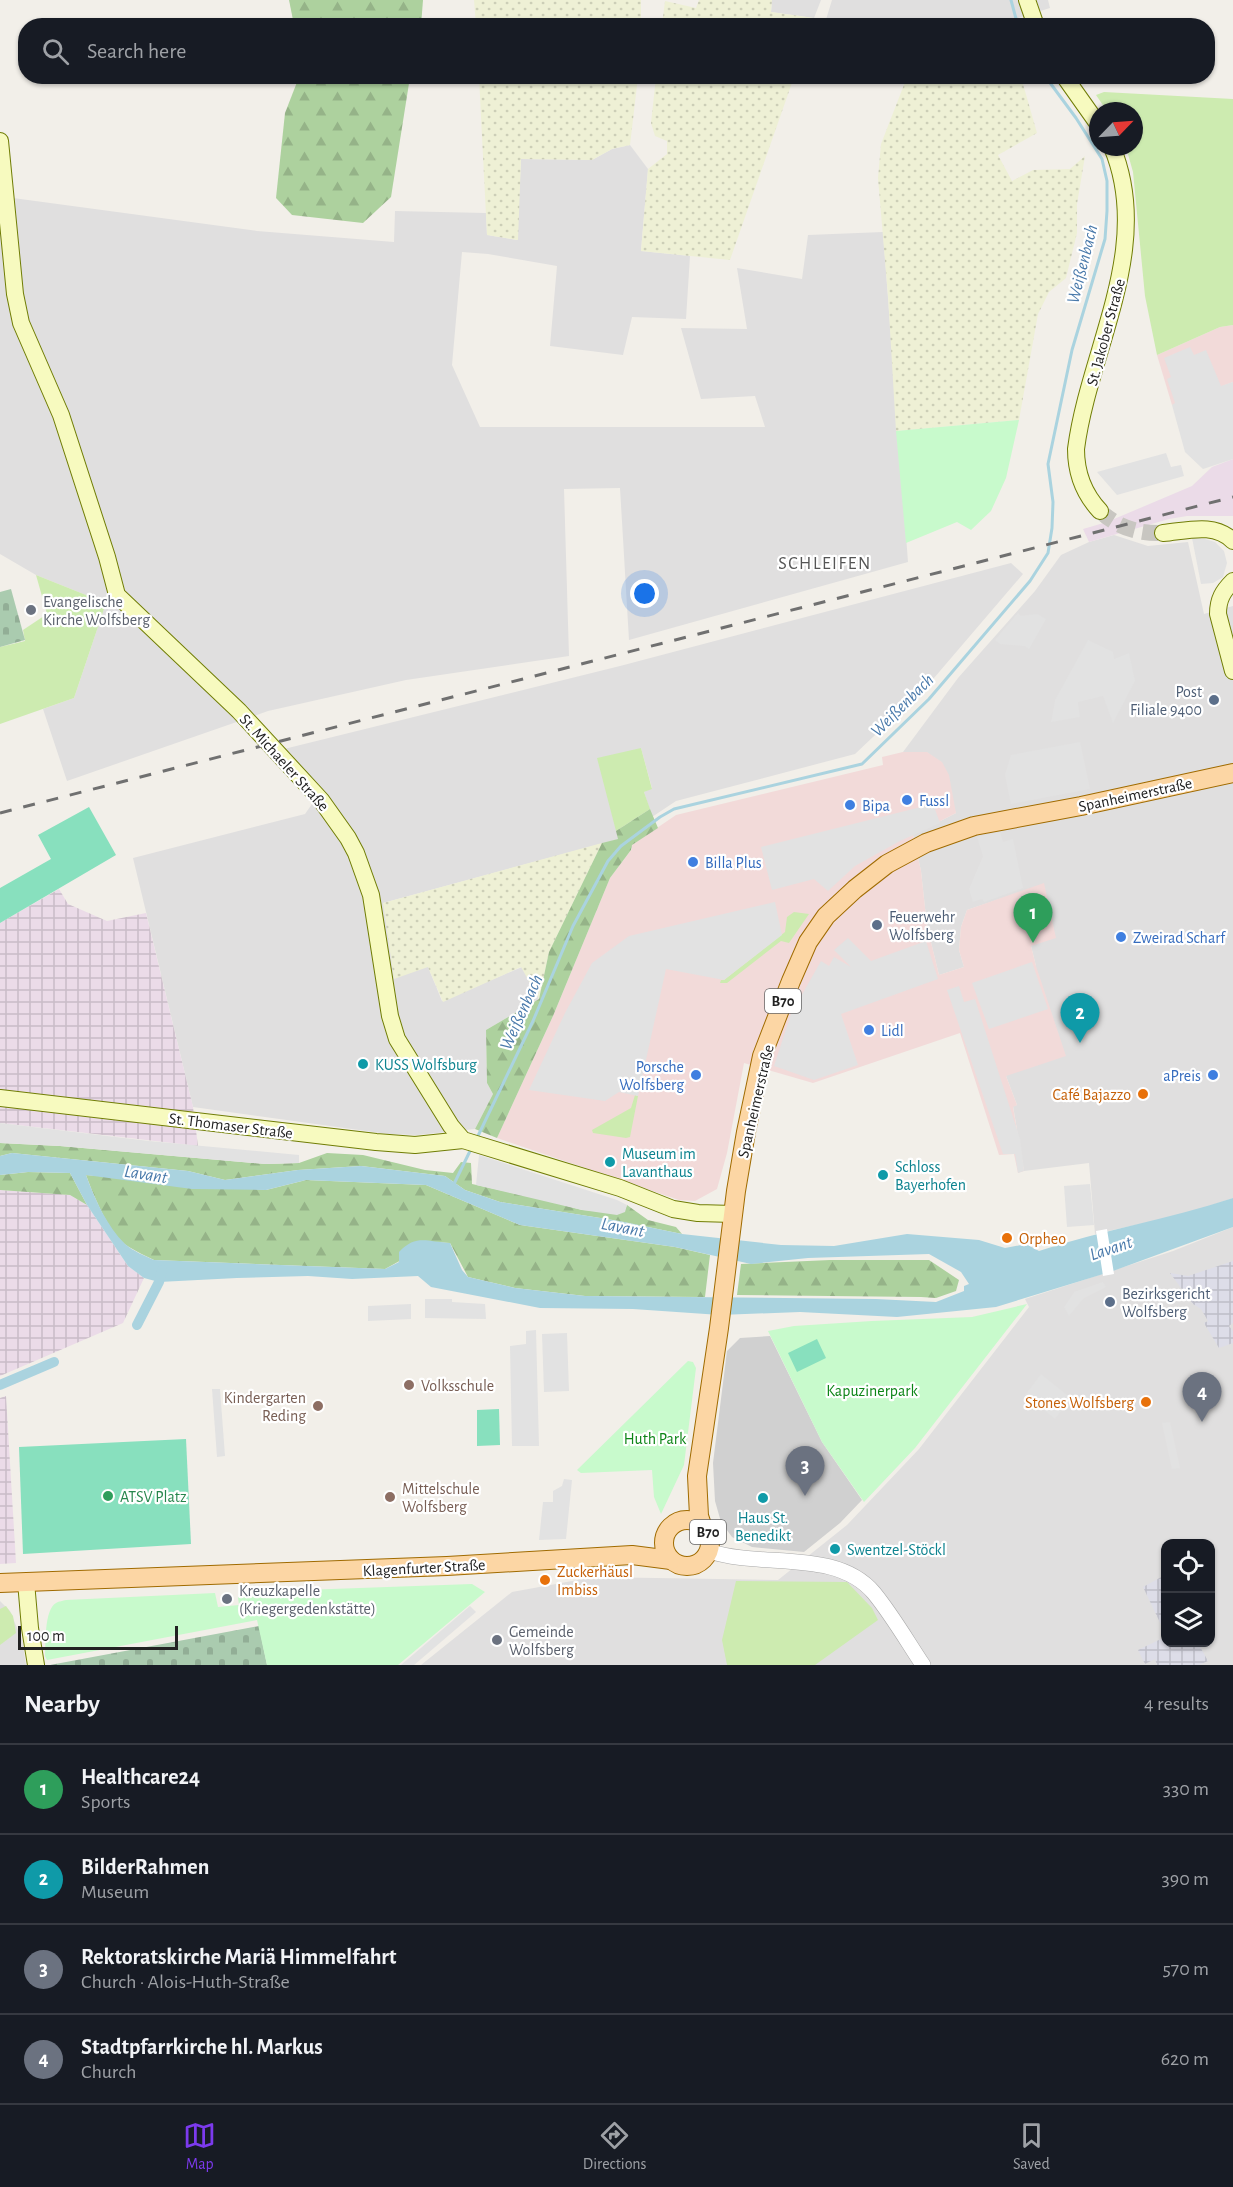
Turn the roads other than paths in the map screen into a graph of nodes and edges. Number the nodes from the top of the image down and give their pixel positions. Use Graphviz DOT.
graph roads {
  1 [pos="1027,0"];
  2 [pos="1033,18"];
  3 [pos="1070,84"];
  4 [pos="1089,111"];
  5 [pos="0,141"];
  6 [pos="1115,156"];
  7 [pos="1100,511"];
  8 [pos="1163,533"];
  9 [pos="1233,541"];
  10 [pos="1233,581"];
  11 [pos="1233,671"];
  12 [pos="1233,773"];
  13 [pos="0,1098"];
  14 [pos="463,1140"];
  15 [pos="732,1221"];
  16 [pos="696,1484"];
  17 [pos="681,1520"];
  18 [pos="702,1525"];
  19 [pos="664,1540"];
  20 [pos="709,1551"];
  21 [pos="632,1555"];
  22 [pos="671,1560"];
  23 [pos="26,1582"];
  24 [pos="0,1583"];
  25 [pos="36,1665"];
  26 [pos="923,1665"];
  1 -- 2 [label="main road"];
  3 -- 4 [label="main road"];
  5 -- 14 [label="main road, St. Michaeler Straße"];
  6 -- 7 [label="main road, St. Jakober Straße"];
  8 -- 9 [label="main road"];
  10 -- 11 [label="main road"];
  12 -- 15 [label="main road, Spanheimerstraße / B70"];
  13 -- 14 [label="main road, St. Thomaser Straße"];
  14 -- 15 [label="main road"];
  15 -- 16 [label="main road, Spanheimerstraße / B70"];
  16 -- 17 [label="main road, Spanheimerstraße / B70"];
  16 -- 18 [label="main road, Spanheimerstraße / B70"];
  17 -- 18 [label="main road, B70"];
  17 -- 19 [label="main road, B70"];
  18 -- 20 [label="main road, B70"];
  19 -- 21 [label="main road, Klagenfurter Straße / B70"];
  19 -- 22 [label="main road"];
  20 -- 22 [label="main road, B70"];
  20 -- 26 [label="street"];
  21 -- 22 [label="main road, Klagenfurter Straße / B70"];
  21 -- 23 [label="main road, Klagenfurter Straße / B70"];
  23 -- 24 [label="main road, Klagenfurter Straße / B70"];
  23 -- 25 [label="main road"];
}
